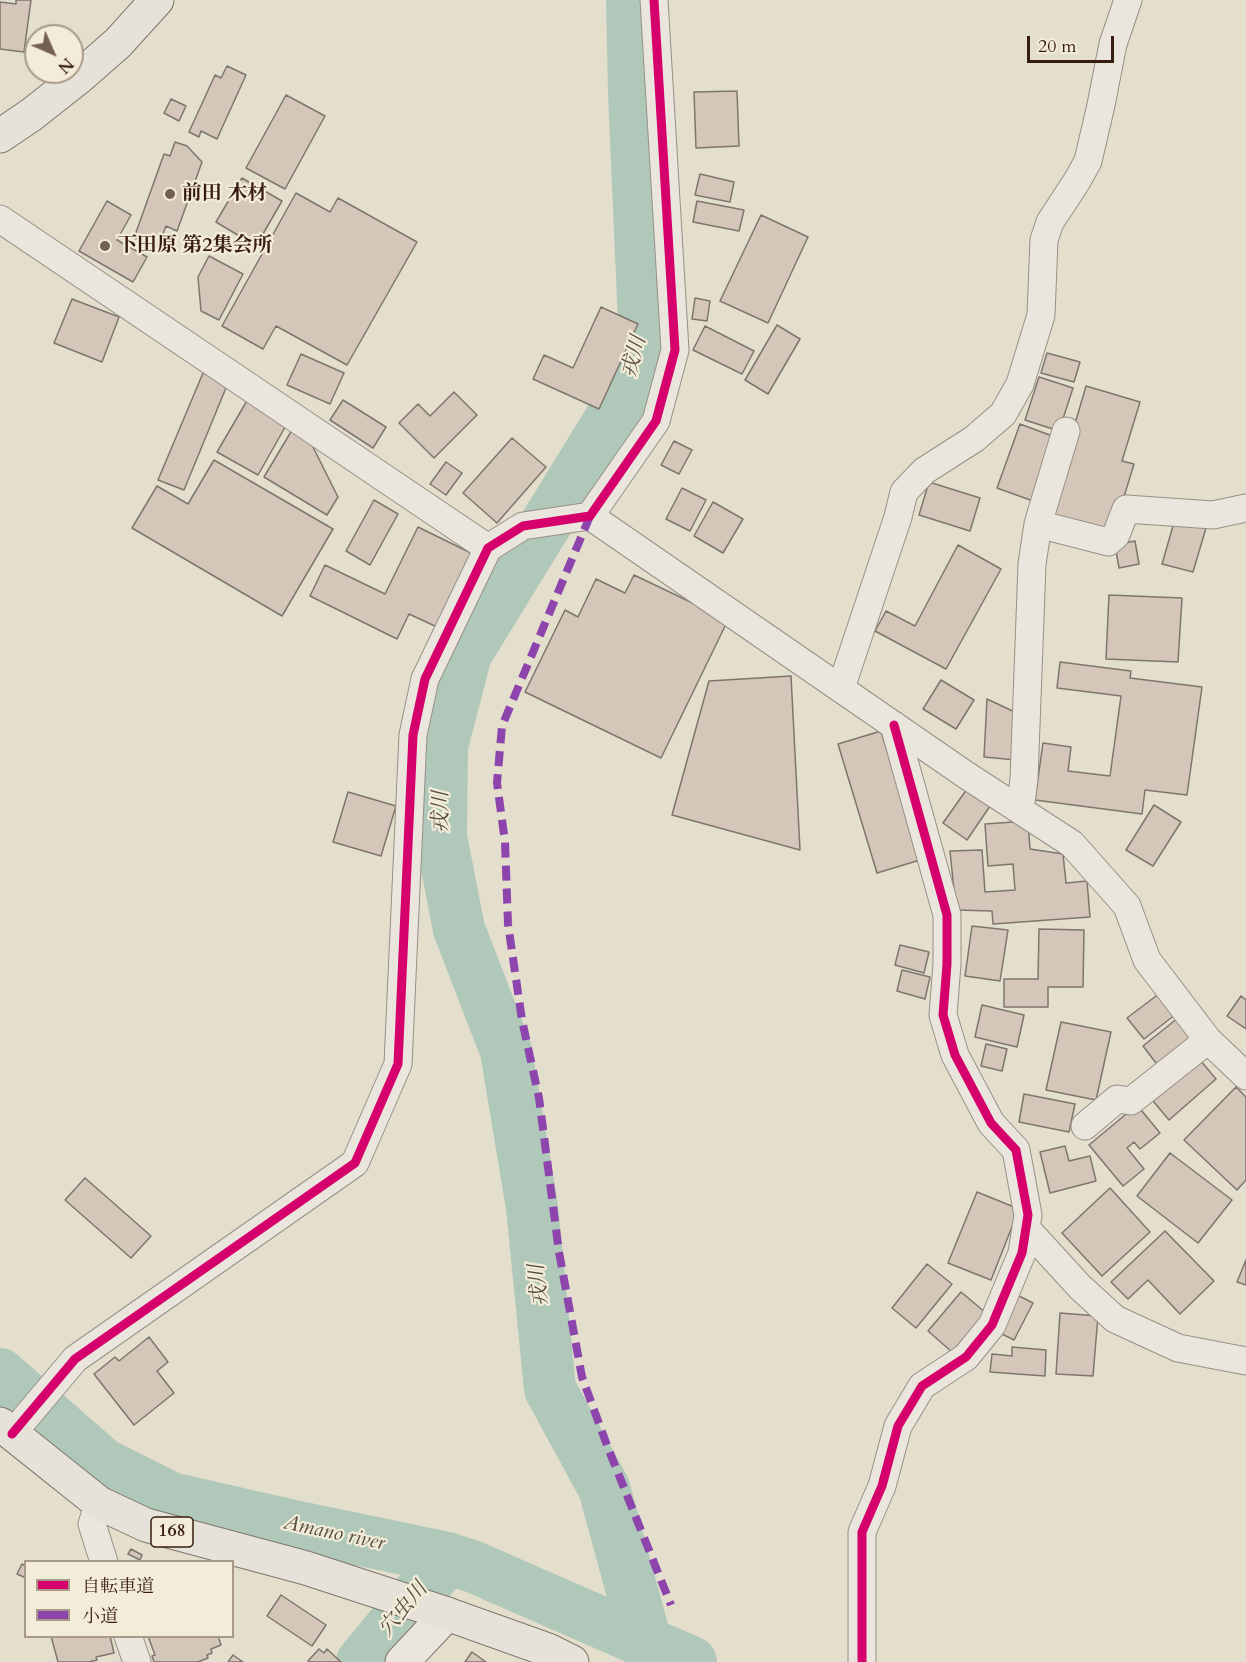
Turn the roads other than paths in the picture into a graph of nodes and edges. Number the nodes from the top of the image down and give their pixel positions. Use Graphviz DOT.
graph roads {
  1 [pos="157,0"];
  2 [pos="654,0"];
  3 [pos="1128,0"];
  4 [pos="0,136"];
  5 [pos="0,219"];
  6 [pos="1066,431"];
  7 [pos="1246,508"];
  8 [pos="588,517"];
  9 [pos="1038,524"];
  10 [pos="488,548"];
  11 [pos="841,688"];
  12 [pos="894,725"];
  13 [pos="1020,810"];
  14 [pos="1208,1040"];
  15 [pos="1246,1076"];
  16 [pos="1085,1126"];
  17 [pos="1026,1228"];
  18 [pos="1246,1361"];
  19 [pos="8,1430"];
  20 [pos="99,1503"];
  21 [pos="103,1560"];
  22 [pos="447,1614"];
  23 [pos="129,1638"];
  24 [pos="136,1662"];
  25 [pos="402,1662"];
  26 [pos="572,1662"];
  27 [pos="862,1662"];
  1 -- 4 [label="highway"];
  2 -- 8 [label="street"];
  3 -- 11 [label="street"];
  5 -- 10 [label="street"];
  6 -- 9 [label="street"];
  7 -- 9 [label="street"];
  8 -- 10 [label="street"];
  8 -- 11 [label="street"];
  9 -- 13 [label="street"];
  10 -- 19 [label="street"];
  11 -- 12 [label="street"];
  12 -- 13 [label="street"];
  12 -- 17 [label="street"];
  13 -- 14 [label="street"];
  14 -- 15 [label="street"];
  14 -- 16 [label="street"];
  17 -- 18 [label="street"];
  17 -- 27 [label="street"];
  19 -- 20 [label="highway, 168"];
  20 -- 21 [label="street"];
  20 -- 22 [label="highway, 168"];
  22 -- 25 [label="street"];
  22 -- 26 [label="highway, 168"];
  23 -- 24 [label="street"];
}
